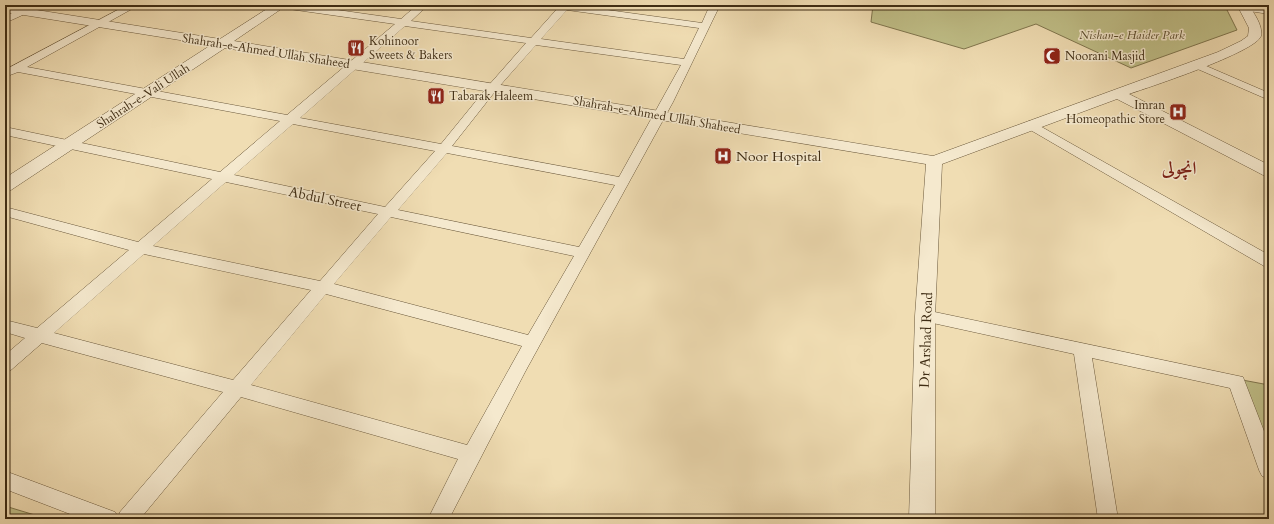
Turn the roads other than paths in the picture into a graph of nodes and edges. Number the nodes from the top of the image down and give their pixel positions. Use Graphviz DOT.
graph roads {
  1 [pos="134,5"];
  2 [pos="282,5"];
  3 [pos="424,5"];
  4 [pos="550,5"];
  5 [pos="715,5"];
  6 [pos="1229,5"];
  7 [pos="565,6"];
  8 [pos="1244,7"];
  9 [pos="5,8"];
  10 [pos="24,11"];
  11 [pos="1269,11"];
  12 [pos="5,20"];
  13 [pos="402,22"];
  14 [pos="99,24"];
  15 [pos="705,26"];
  16 [pos="536,41"];
  17 [pos="223,44"];
  18 [pos="686,63"];
  19 [pos="1197,64"];
  20 [pos="353,65"];
  21 [pos="16,68"];
  22 [pos="5,74"];
  23 [pos="494,87"];
  24 [pos="148,93"];
  25 [pos="1118,94"];
  26 [pos="1269,97"];
  27 [pos="660,115"];
  28 [pos="290,119"];
  29 [pos="1031,125"];
  30 [pos="5,131"];
  31 [pos="68,145"];
  32 [pos="444,148"];
  33 [pos="934,161"];
  34 [pos="1269,171"];
  35 [pos="222,178"];
  36 [pos="623,182"];
  37 [pos="5,186"];
  38 [pos="5,211"];
  39 [pos="388,212"];
  40 [pos="140,248"];
  41 [pos="582,253"];
  42 [pos="1269,262"];
  43 [pos="323,287"];
  44 [pos="925,316"];
  45 [pos="5,326"];
  46 [pos="38,336"];
  47 [pos="532,342"];
  48 [pos="1082,349"];
  49 [pos="5,365"];
  50 [pos="238,389"];
  51 [pos="470,454"];
  52 [pos="1269,470"];
  53 [pos="5,480"];
  54 [pos="108,519"];
  55 [pos="127,519"];
  56 [pos="438,519"];
  57 [pos="922,519"];
  58 [pos="1108,519"];
  1 -- 14 [label="street"];
  2 -- 13 [label="street"];
  2 -- 17 [label="street, Shahrah-e-Vali Ullah"];
  3 -- 13 [label="street"];
  4 -- 7 [label="street"];
  5 -- 15 [label="street"];
  6 -- 8 [label="street"];
  7 -- 15 [label="street"];
  7 -- 16 [label="street"];
  8 -- 11 [label="street"];
  8 -- 19 [label="street, Shahrah-e-Ahmed Ullah Shaheed"];
  9 -- 10 [label="street, Shahrah-e-Ahmed Ullah Shaheed"];
  10 -- 12 [label="street"];
  10 -- 14 [label="street, Shahrah-e-Ahmed Ullah Shaheed"];
  13 -- 16 [label="street"];
  13 -- 20 [label="street"];
  14 -- 17 [label="street, Shahrah-e-Ahmed Ullah Shaheed"];
  14 -- 21 [label="street"];
  15 -- 18 [label="street"];
  16 -- 18 [label="street"];
  16 -- 23 [label="street"];
  17 -- 20 [label="street, Shahrah-e-Ahmed Ullah Shaheed"];
  17 -- 24 [label="street, Shahrah-e-Vali Ullah"];
  18 -- 27 [label="street"];
  19 -- 25 [label="street, Shahrah-e-Ahmed Ullah Shaheed"];
  19 -- 26 [label="street"];
  20 -- 23 [label="street, Shahrah-e-Ahmed Ullah Shaheed"];
  20 -- 28 [label="street"];
  21 -- 22 [label="street"];
  21 -- 24 [label="street"];
  23 -- 27 [label="street, Shahrah-e-Ahmed Ullah Shaheed"];
  23 -- 32 [label="street"];
  24 -- 28 [label="street"];
  24 -- 31 [label="street, Shahrah-e-Vali Ullah"];
  25 -- 29 [label="street, Shahrah-e-Ahmed Ullah Shaheed"];
  25 -- 34 [label="street"];
  27 -- 33 [label="street, Shahrah-e-Ahmed Ullah Shaheed"];
  27 -- 36 [label="street"];
  28 -- 32 [label="street"];
  28 -- 35 [label="street"];
  29 -- 33 [label="street, Shahrah-e-Ahmed Ullah Shaheed"];
  29 -- 42 [label="street"];
  30 -- 31 [label="street, Abdul Street"];
  31 -- 35 [label="street, Abdul Street"];
  31 -- 37 [label="street, Shahrah-e-Vali Ullah"];
  32 -- 36 [label="street"];
  32 -- 39 [label="street"];
  33 -- 44 [label="street, Dr Arshad Road"];
  35 -- 39 [label="street, Abdul Street"];
  35 -- 40 [label="street"];
  36 -- 41 [label="street"];
  38 -- 40 [label="street"];
  39 -- 41 [label="street, Abdul Street"];
  39 -- 43 [label="street"];
  40 -- 43 [label="street"];
  40 -- 46 [label="street"];
  41 -- 47 [label="street"];
  43 -- 47 [label="street"];
  43 -- 50 [label="street"];
  44 -- 48 [label="street"];
  44 -- 57 [label="street, Dr Arshad Road"];
  45 -- 46 [label="street"];
  46 -- 49 [label="street"];
  46 -- 50 [label="street"];
  47 -- 51 [label="street"];
  48 -- 52 [label="street"];
  48 -- 58 [label="street"];
  50 -- 51 [label="street"];
  50 -- 55 [label="street"];
  51 -- 56 [label="street"];
  53 -- 54 [label="street"];
}
